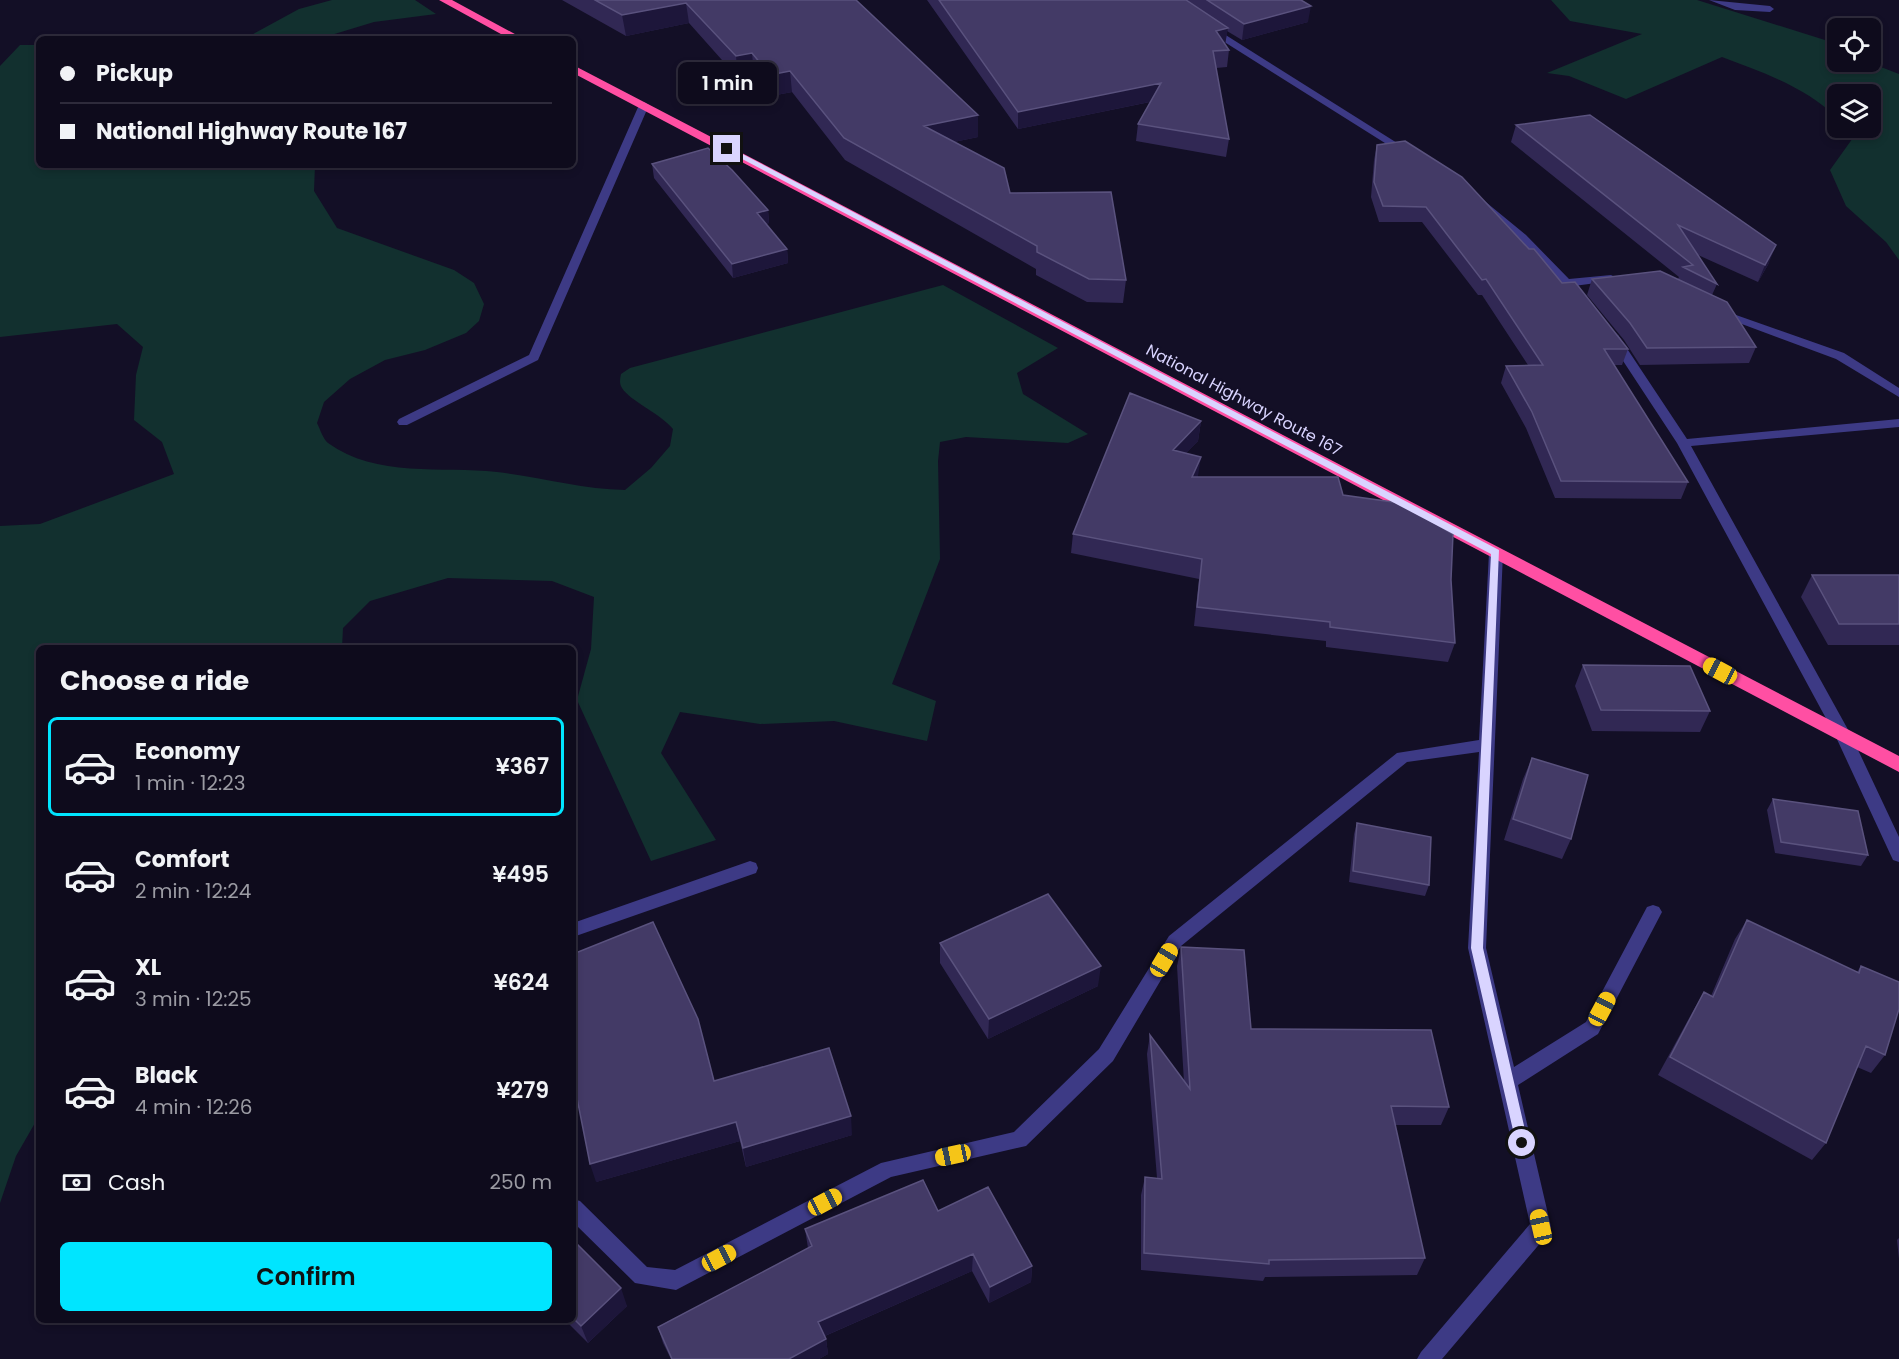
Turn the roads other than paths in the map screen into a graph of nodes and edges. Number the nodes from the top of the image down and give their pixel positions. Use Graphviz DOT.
graph roads {
  1 [pos="444,0"];
  2 [pos="1713,0"];
  3 [pos="1770,9"];
  4 [pos="1198,21"];
  5 [pos="512,36"];
  6 [pos="576,70"];
  7 [pos="644,105"];
  8 [pos="1422,162"];
  9 [pos="1469,192"];
  10 [pos="1621,277"];
  11 [pos="1567,283"];
  12 [pos="1706,307"];
  13 [pos="1589,309"];
  14 [pos="1604,327"];
  15 [pos="1899,393"];
  16 [pos="403,422"];
  17 [pos="1899,423"];
  18 [pos="1683,443"];
  19 [pos="1496,553"];
  20 [pos="1843,735"];
  21 [pos="1487,744"];
  22 [pos="1899,765"];
  23 [pos="1899,855"];
  24 [pos="750,868"];
  25 [pos="1653,912"];
  26 [pos="576,929"];
  27 [pos="1508,1081"];
  28 [pos="576,1211"];
  29 [pos="1428,1359"];
  1 -- 5 [label="highway"];
  2 -- 3 [label="street"];
  4 -- 8 [label="street"];
  6 -- 7 [label="highway, National Highway Route 167"];
  7 -- 16 [label="street"];
  7 -- 19 [label="highway, National Highway Route 167"];
  9 -- 11 [label="street"];
  10 -- 11 [label="street"];
  11 -- 13 [label="street"];
  12 -- 15 [label="street"];
  14 -- 18 [label="street"];
  17 -- 18 [label="street"];
  18 -- 20 [label="street"];
  19 -- 20 [label="highway, National Highway Route 167"];
  19 -- 21 [label="street"];
  20 -- 22 [label="highway, National Highway Route 167"];
  20 -- 23 [label="street"];
  21 -- 27 [label="street"];
  21 -- 28 [label="street"];
  24 -- 26 [label="street"];
  25 -- 27 [label="street"];
  27 -- 29 [label="street"];
}
